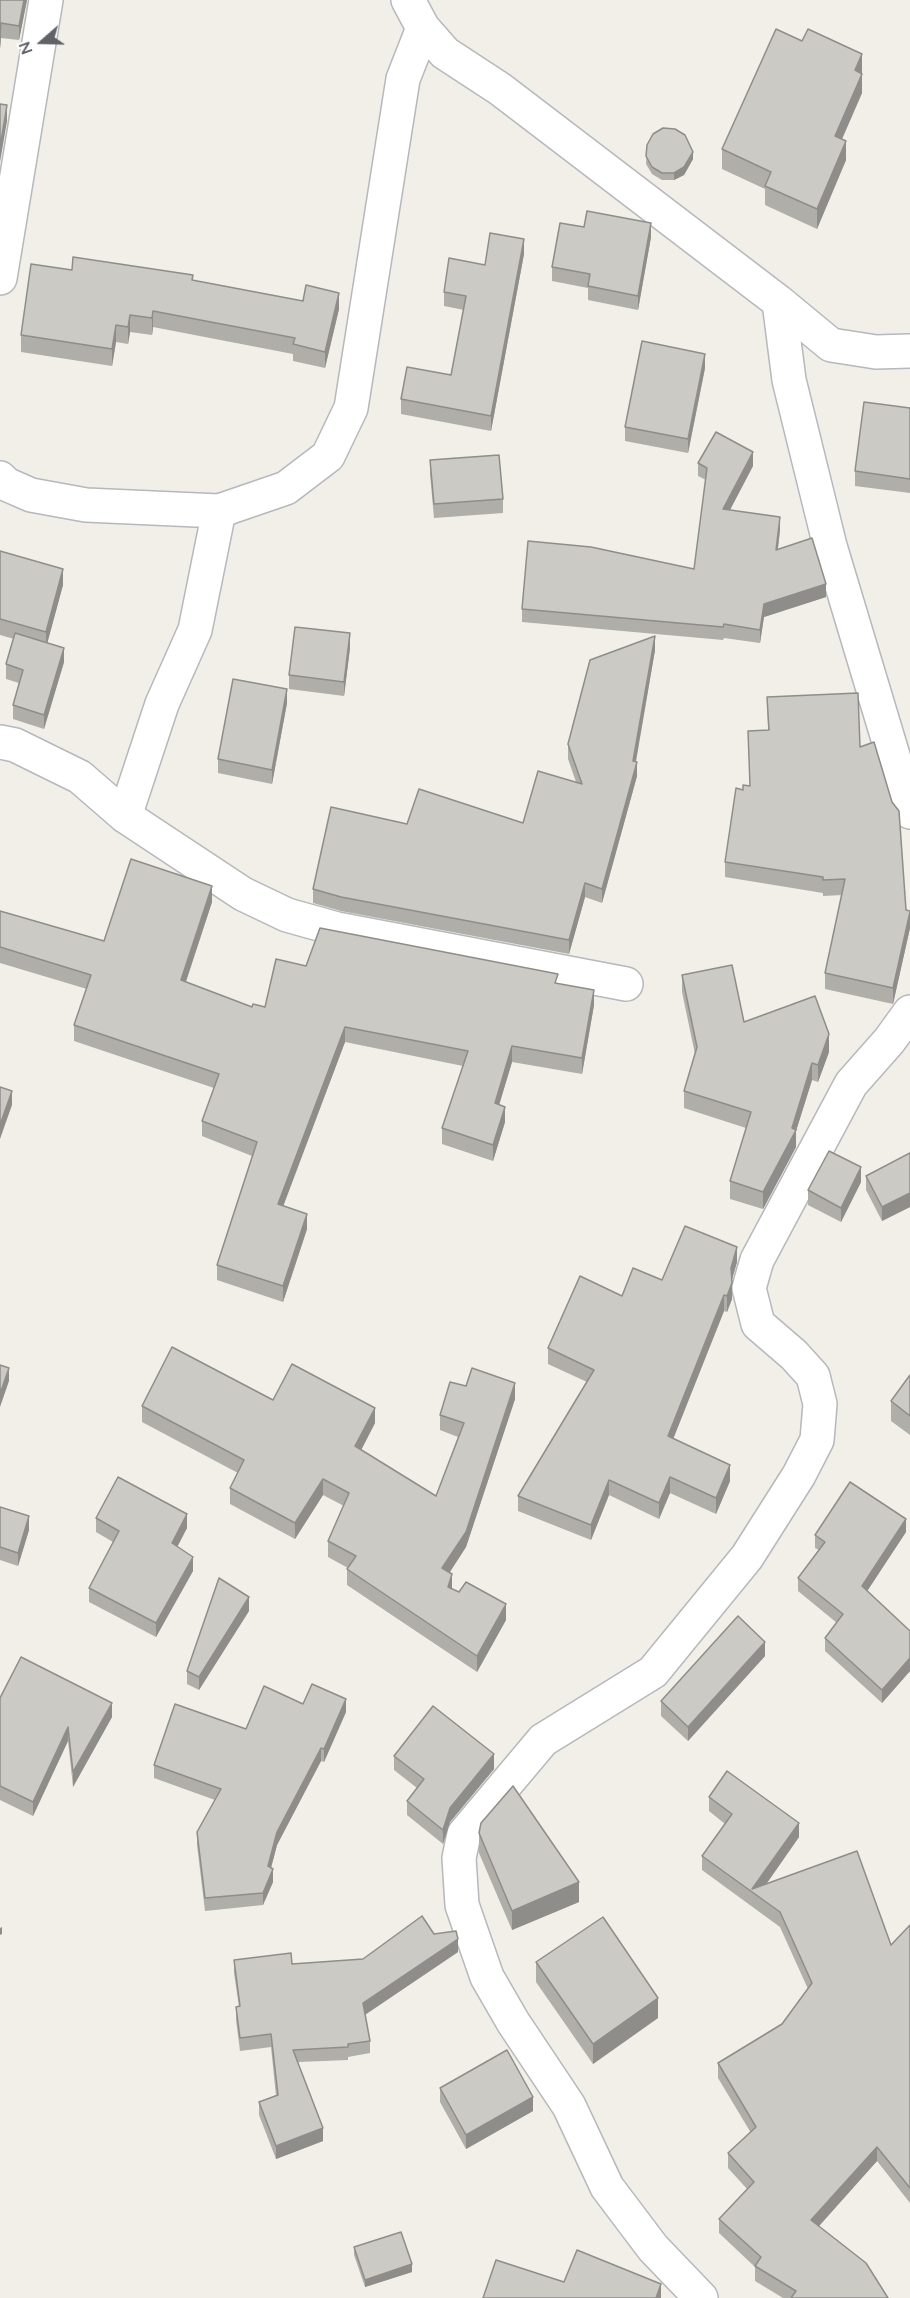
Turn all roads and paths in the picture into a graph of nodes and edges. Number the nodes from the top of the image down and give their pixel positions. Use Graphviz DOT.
graph roads {
  1 [pos="46,0"];
  2 [pos="408,0"];
  3 [pos="423,28"];
  4 [pos="0,278"];
  5 [pos="779,302"];
  6 [pos="910,351"];
  7 [pos="0,478"];
  8 [pos="219,511"];
  9 [pos="0,742"];
  10 [pos="910,812"];
  11 [pos="125,816"];
  12 [pos="626,984"];
  13 [pos="910,1012"];
  14 [pos="701,2298"];
  1 -- 4 [label="street"];
  2 -- 3 [label="street"];
  3 -- 5 [label="street"];
  3 -- 8 [label="street"];
  5 -- 6 [label="street"];
  5 -- 10 [label="street"];
  7 -- 8 [label="street"];
  8 -- 11 [label="street"];
  9 -- 11 [label="street"];
  11 -- 12 [label="street"];
  13 -- 14 [label="street"];
}
